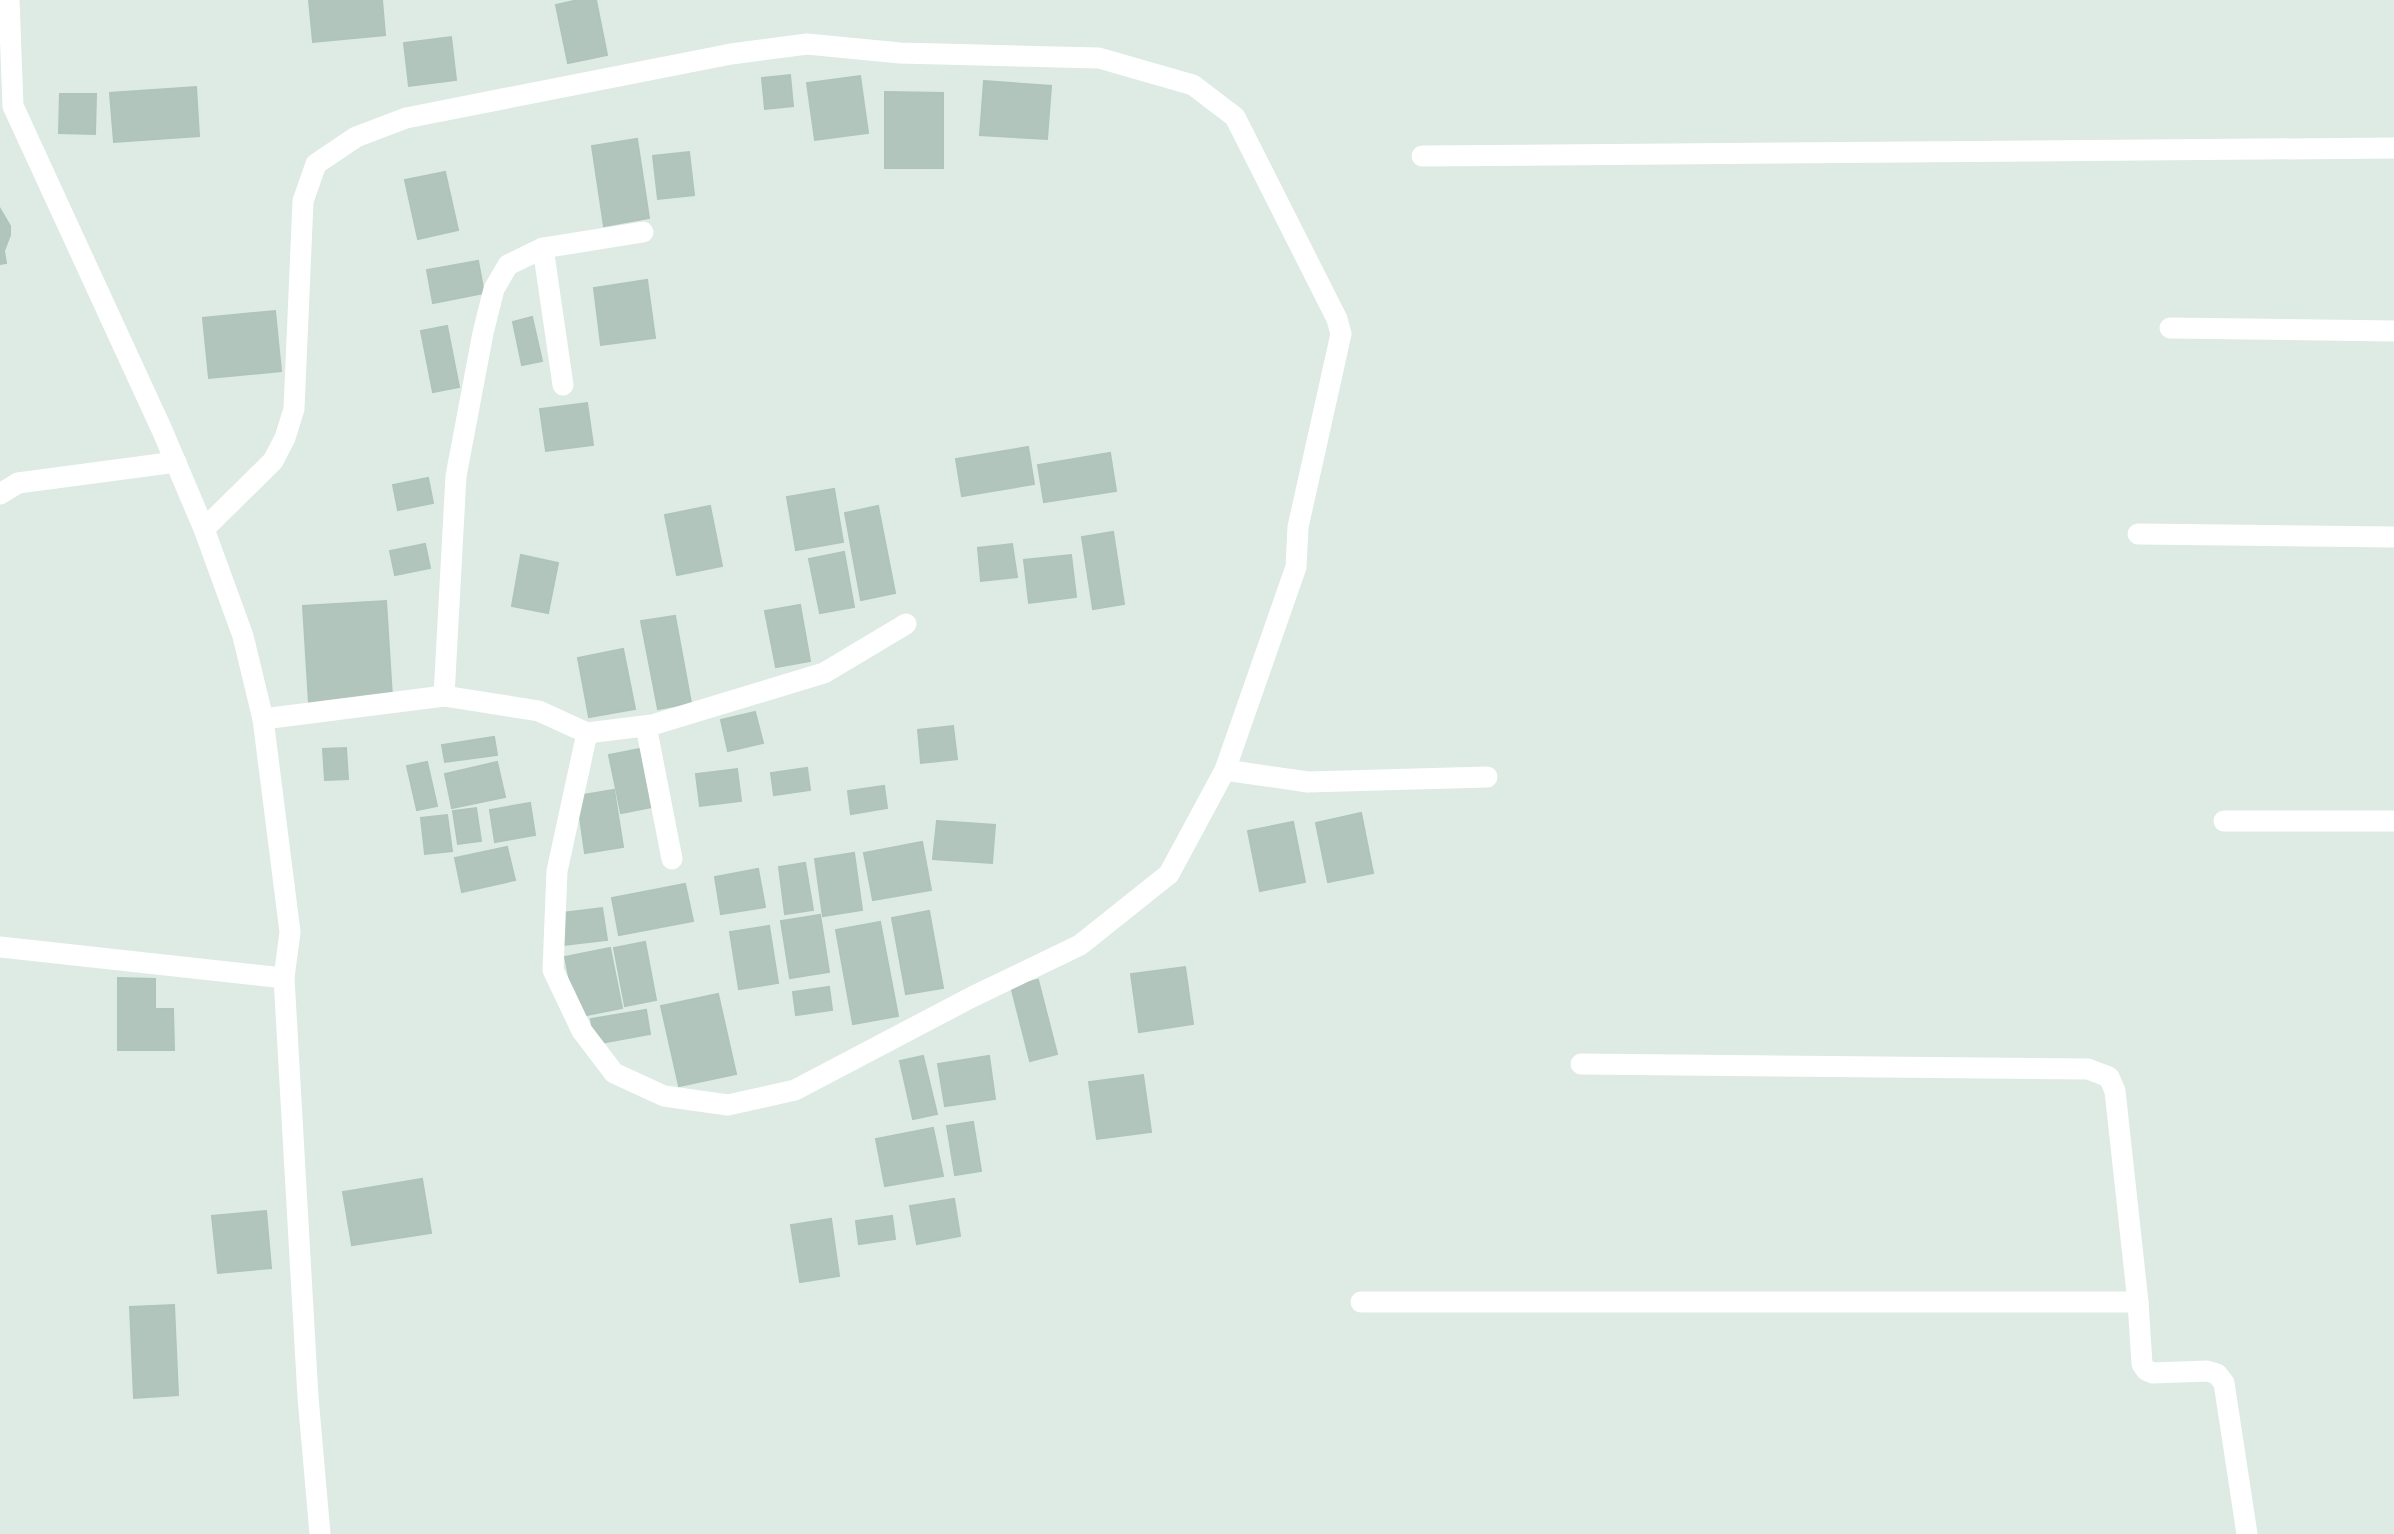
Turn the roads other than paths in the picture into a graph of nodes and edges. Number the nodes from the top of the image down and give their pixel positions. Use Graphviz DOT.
graph roads {
  1 [pos="9,0"];
  2 [pos="2394,148"];
  3 [pos="1422,156"];
  4 [pos="643,232"];
  5 [pos="543,248"];
  6 [pos="2170,328"];
  7 [pos="2394,331"];
  8 [pos="563,385"];
  9 [pos="176,462"];
  10 [pos="0,494"];
  11 [pos="204,529"];
  12 [pos="2138,534"];
  13 [pos="2394,537"];
  14 [pos="906,624"];
  15 [pos="444,696"];
  16 [pos="263,719"];
  17 [pos="646,726"];
  18 [pos="587,733"];
  19 [pos="1225,770"];
  20 [pos="1487,777"];
  21 [pos="2224,821"];
  22 [pos="2394,821"];
  23 [pos="672,859"];
  24 [pos="0,947"];
  25 [pos="284,978"];
  26 [pos="1581,1064"];
  27 [pos="1361,1301"];
  28 [pos="2138,1302"];
  29 [pos="320,1534"];
  30 [pos="2246,1534"];
  1 -- 9 [label="street"];
  2 -- 3 [label="street"];
  4 -- 5 [label="street"];
  5 -- 8 [label="street"];
  5 -- 15 [label="street"];
  6 -- 7 [label="street"];
  9 -- 10 [label="street"];
  9 -- 11 [label="street"];
  11 -- 16 [label="street"];
  11 -- 19 [label="street"];
  12 -- 13 [label="street"];
  14 -- 17 [label="street"];
  15 -- 16 [label="street"];
  15 -- 18 [label="street"];
  16 -- 25 [label="street"];
  17 -- 18 [label="street"];
  17 -- 23 [label="street"];
  18 -- 19 [label="street"];
  19 -- 20 [label="street"];
  21 -- 22 [label="street"];
  24 -- 25 [label="street"];
  25 -- 29 [label="street"];
  26 -- 28 [label="street"];
  27 -- 28 [label="street"];
  28 -- 30 [label="street"];
}
